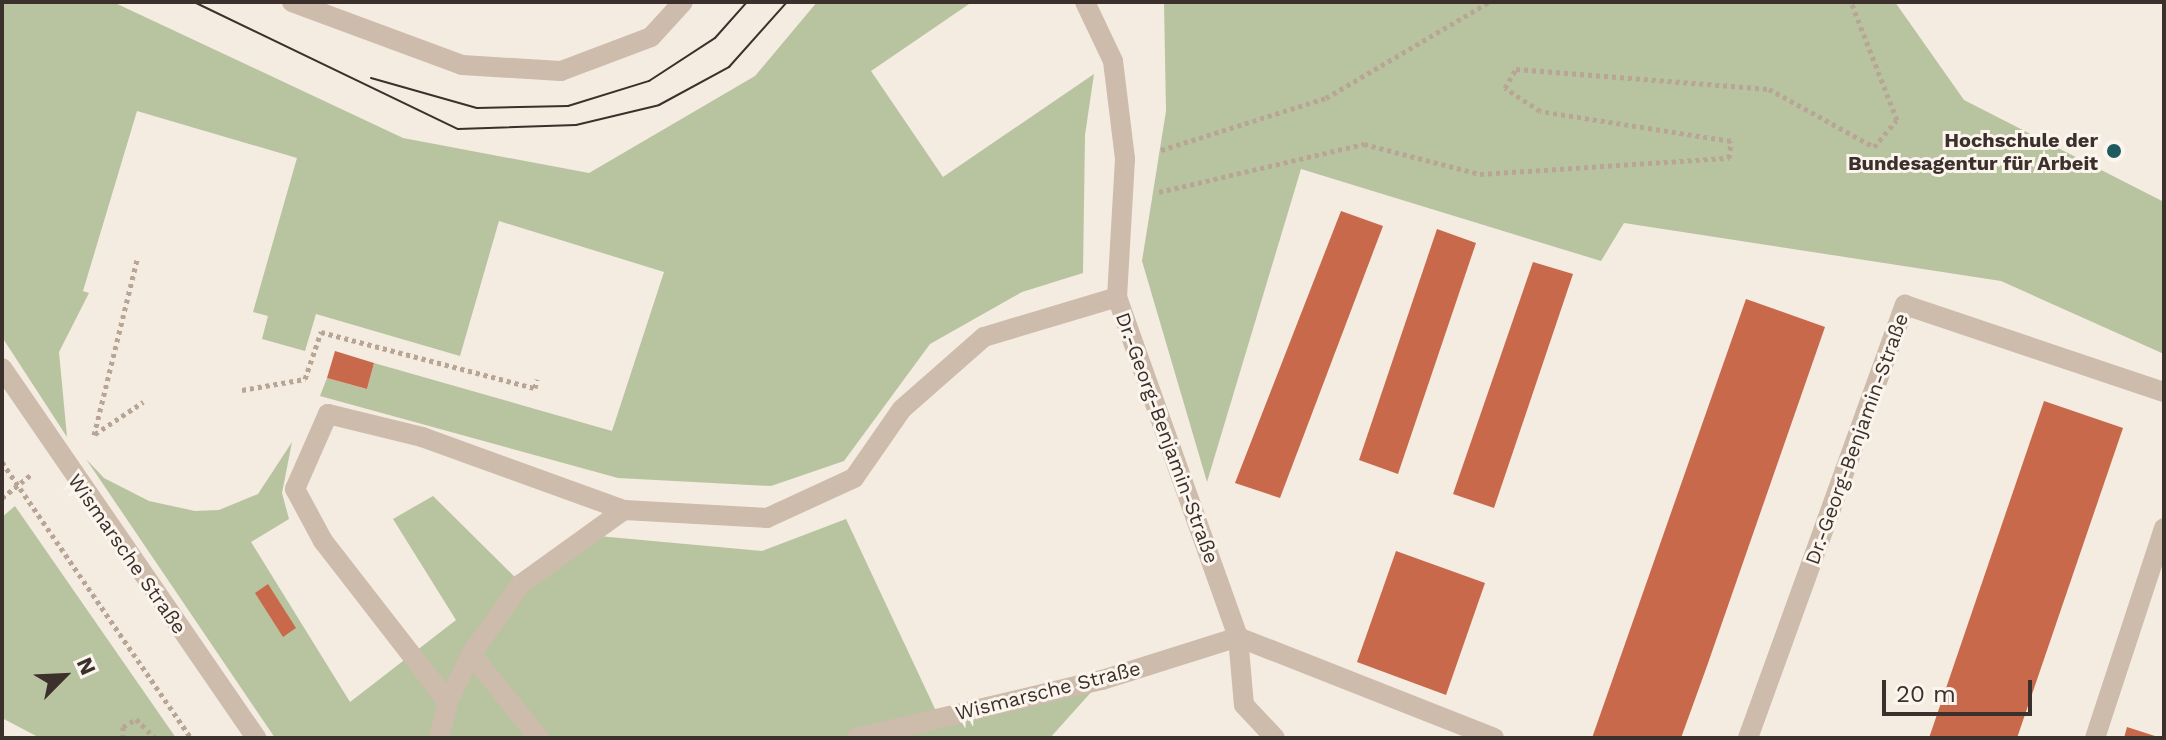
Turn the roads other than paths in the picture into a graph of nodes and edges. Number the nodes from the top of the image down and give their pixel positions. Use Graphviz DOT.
graph roads {
  1 [pos="292,2"];
  2 [pos="683,2"];
  3 [pos="1085,2"];
  4 [pos="1117,297"];
  5 [pos="2,368"];
  6 [pos="2164,392"];
  7 [pos="624,510"];
  8 [pos="2164,528"];
  9 [pos="1238,637"];
  10 [pos="471,654"];
  11 [pos="448,702"];
  12 [pos="256,738"];
  13 [pos="439,738"];
  14 [pos="539,738"];
  15 [pos="856,738"];
  16 [pos="1275,738"];
  17 [pos="1494,738"];
  18 [pos="1748,738"];
  19 [pos="2095,738"];
  1 -- 2 [label="street"];
  3 -- 4 [label="street, Dr.-Georg-Benjamin-Straße"];
  4 -- 7 [label="street"];
  4 -- 9 [label="street, Dr.-Georg-Benjamin-Straße"];
  5 -- 12 [label="street, Wismarsche Straße"];
  6 -- 18 [label="street, Dr.-Georg-Benjamin-Straße"];
  7 -- 10 [label="street"];
  7 -- 11 [label="street"];
  8 -- 19 [label="street"];
  9 -- 15 [label="street, Wismarsche Straße"];
  9 -- 16 [label="street, Dr.-Georg-Benjamin-Straße"];
  9 -- 17 [label="street"];
  10 -- 11 [label="street"];
  10 -- 14 [label="street"];
  11 -- 13 [label="street"];
}
